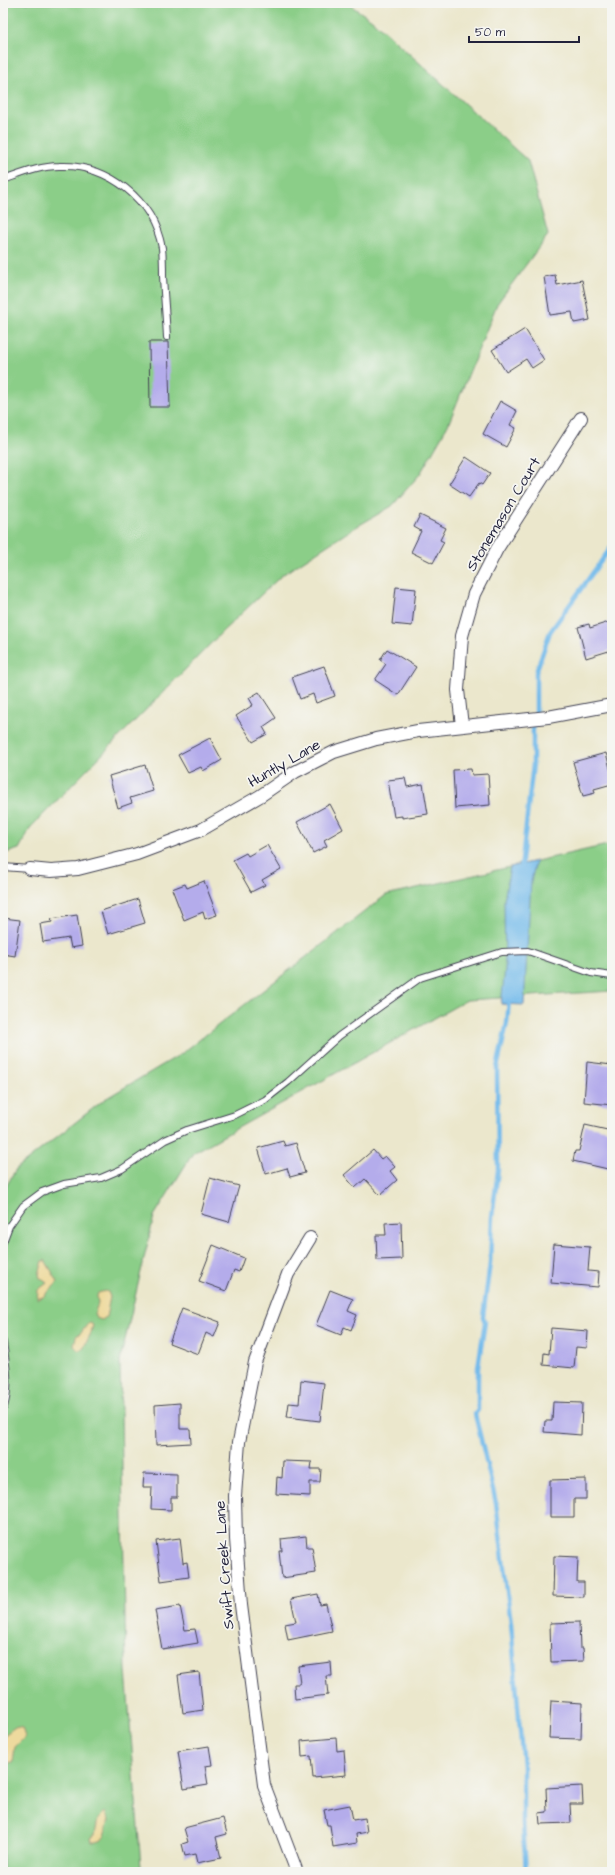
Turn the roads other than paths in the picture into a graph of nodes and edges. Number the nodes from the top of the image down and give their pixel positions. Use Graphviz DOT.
graph roads {
  1 [pos="3,180"];
  2 [pos="167,337"];
  3 [pos="581,418"];
  4 [pos="612,705"];
  5 [pos="462,726"];
  6 [pos="3,867"];
  7 [pos="30,869"];
  8 [pos="612,976"];
  9 [pos="310,1238"];
  10 [pos="3,1242"];
  11 [pos="3,1342"];
  12 [pos="3,1410"];
  13 [pos="297,1872"];
  1 -- 2 [label="lane"];
  3 -- 5 [label="street, Stonemason Court"];
  4 -- 5 [label="street, Huntly Lane"];
  5 -- 7 [label="street, Huntly Lane"];
  6 -- 7 [label="lane"];
  8 -- 10 [label="lane"];
  9 -- 13 [label="street, Swift Creek Lane"];
  11 -- 12 [label="lane"];
}
